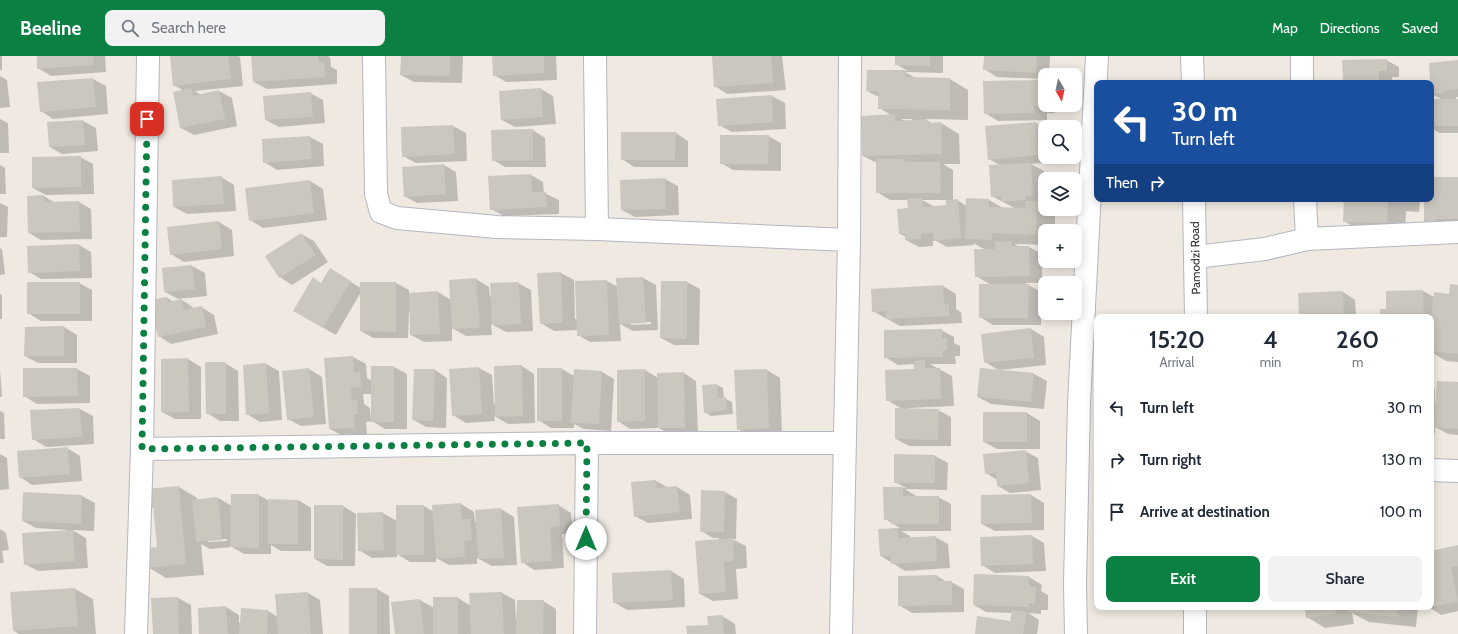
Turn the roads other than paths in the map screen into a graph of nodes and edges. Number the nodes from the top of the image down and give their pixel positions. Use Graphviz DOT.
graph roads {
  1 [pos="148,56"];
  2 [pos="374,56"];
  3 [pos="595,56"];
  4 [pos="850,56"];
  5 [pos="1097,56"];
  6 [pos="1192,56"];
  7 [pos="1302,56"];
  8 [pos="1096,80"];
  9 [pos="1193,80"];
  10 [pos="1302,80"];
  11 [pos="1094,114"];
  12 [pos="1194,202"];
  13 [pos="1305,202"];
  14 [pos="597,229"];
  15 [pos="1458,232"];
  16 [pos="1307,239"];
  17 [pos="849,240"];
  18 [pos="1195,257"];
  19 [pos="1196,314"];
  20 [pos="587,443"];
  21 [pos="844,444"];
  22 [pos="142,449"];
  23 [pos="1434,470"];
  24 [pos="1458,471"];
  25 [pos="1196,610"];
  26 [pos="136,634"];
  27 [pos="585,634"];
  28 [pos="841,634"];
  29 [pos="1076,634"];
  30 [pos="1195,634"];
  1 -- 22 [label="street"];
  2 -- 14 [label="street"];
  3 -- 14 [label="street"];
  4 -- 17 [label="street"];
  5 -- 8 [label="street"];
  6 -- 9 [label="street"];
  7 -- 10 [label="street"];
  11 -- 29 [label="street"];
  12 -- 18 [label="street, Pamodzi Road"];
  13 -- 16 [label="street"];
  14 -- 17 [label="street"];
  15 -- 16 [label="street"];
  16 -- 18 [label="street"];
  17 -- 21 [label="street"];
  18 -- 19 [label="street, Pamodzi Road"];
  20 -- 21 [label="street"];
  20 -- 22 [label="street"];
  20 -- 27 [label="street"];
  21 -- 28 [label="street"];
  22 -- 26 [label="street"];
  23 -- 24 [label="street"];
  25 -- 30 [label="street"];
}
